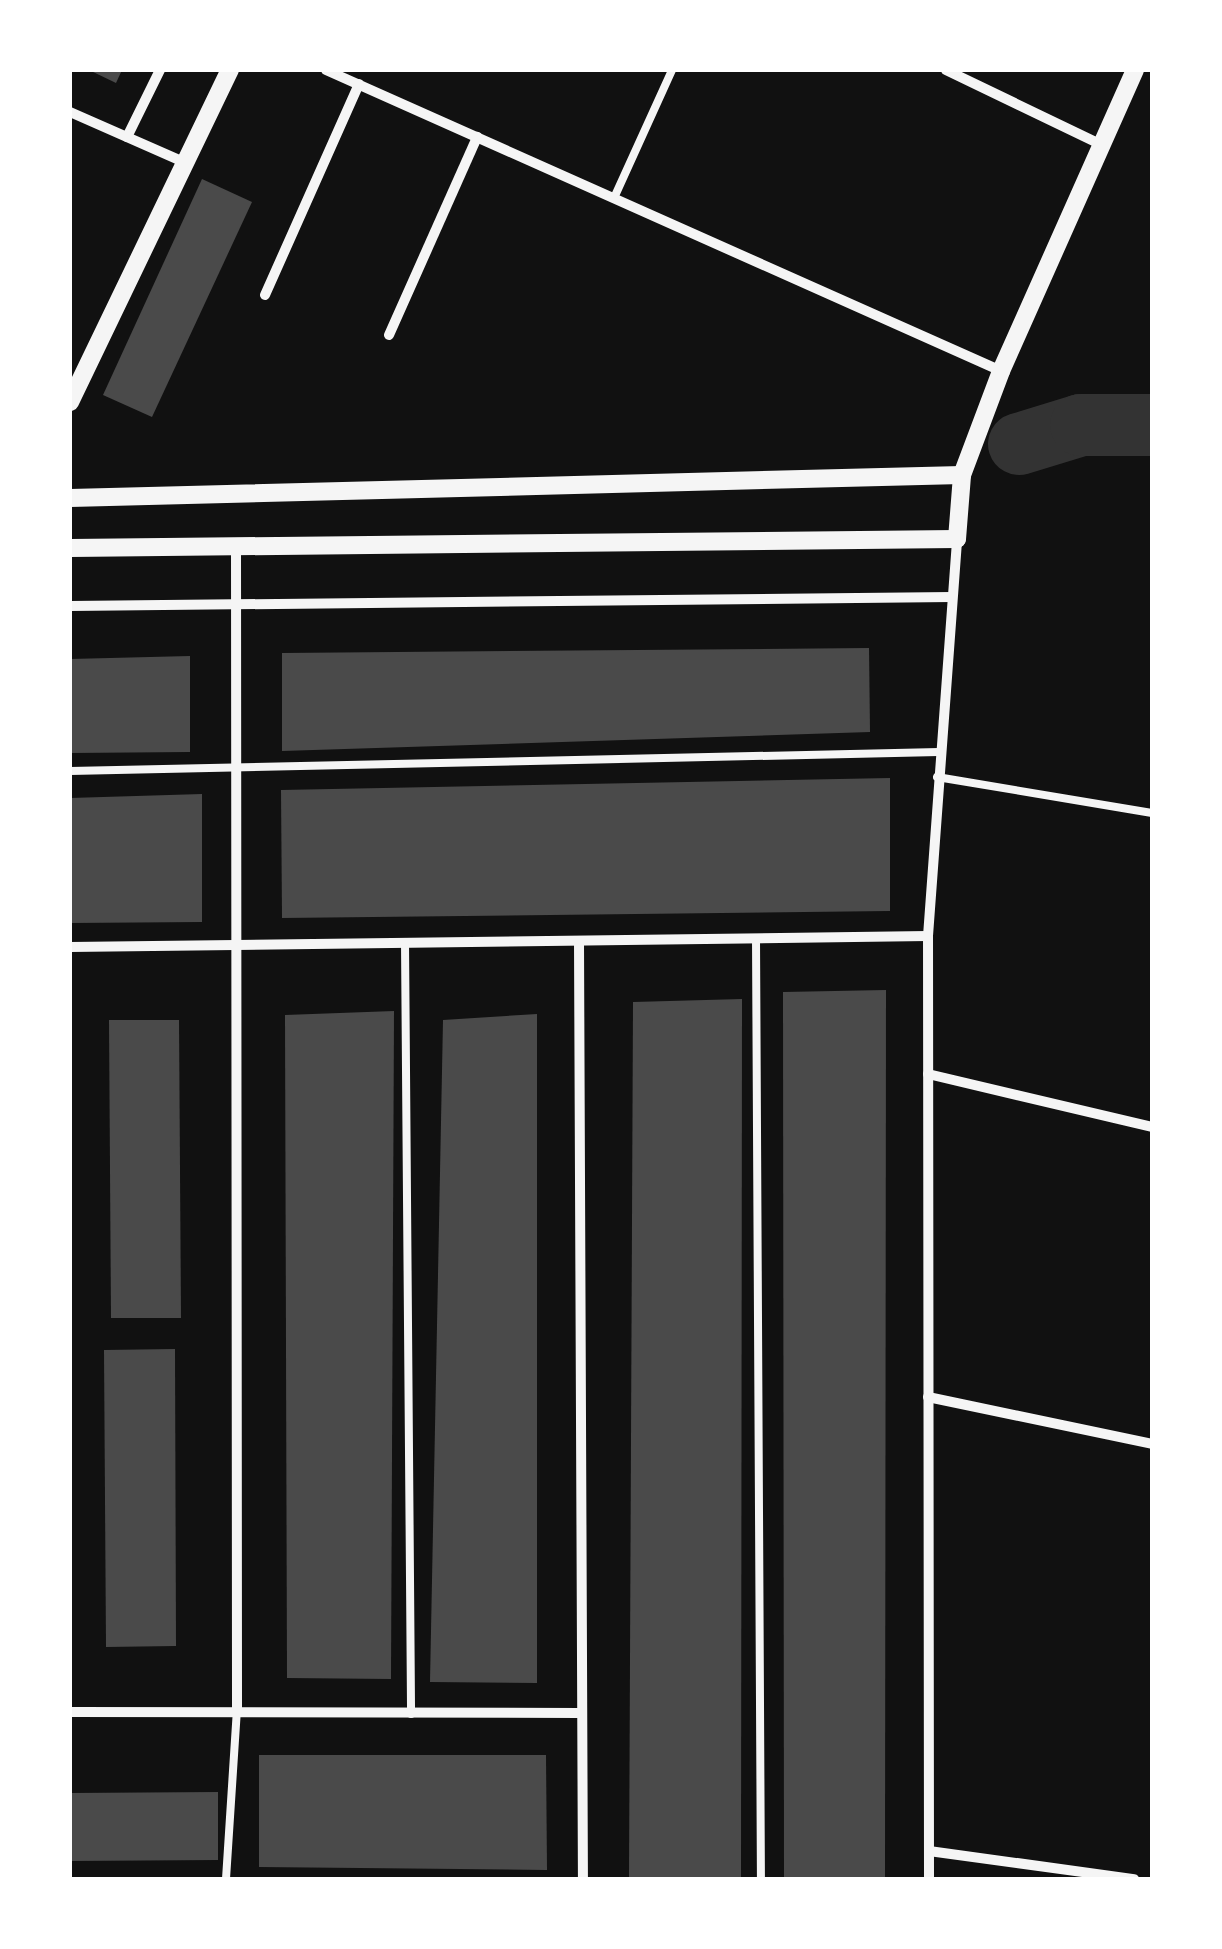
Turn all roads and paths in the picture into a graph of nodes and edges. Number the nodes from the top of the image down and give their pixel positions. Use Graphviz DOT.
graph roads {
  1 [pos="160,70"];
  2 [pos="230,70"];
  3 [pos="326,70"];
  4 [pos="672,70"];
  5 [pos="946,70"];
  6 [pos="1135,70"];
  7 [pos="359,84"];
  8 [pos="70,112"];
  9 [pos="127,137"];
  10 [pos="478,137"];
  11 [pos="1102,145"];
  12 [pos="186,163"];
  13 [pos="614,198"];
  14 [pos="265,295"];
  15 [pos="389,335"];
  16 [pos="1001,371"];
  17 [pos="70,402"];
  18 [pos="962,475"];
  19 [pos="70,498"];
  20 [pos="957,539"];
  21 [pos="236,543"];
  22 [pos="70,548"];
  23 [pos="952,597"];
  24 [pos="236,604"];
  25 [pos="70,606"];
  26 [pos="939,752"];
  27 [pos="236,768"];
  28 [pos="70,770"];
  29 [pos="936,777"];
  30 [pos="1152,813"];
  31 [pos="928,936"];
  32 [pos="756,938"];
  33 [pos="579,941"];
  34 [pos="405,942"];
  35 [pos="236,945"];
  36 [pos="70,947"];
  37 [pos="928,1074"];
  38 [pos="1152,1128"];
  39 [pos="928,1397"];
  40 [pos="1152,1444"];
  41 [pos="237,1711"];
  42 [pos="70,1712"];
  43 [pos="580,1713"];
  44 [pos="411,1714"];
  45 [pos="929,1851"];
  46 [pos="226,1879"];
  47 [pos="583,1879"];
  48 [pos="761,1879"];
  49 [pos="929,1879"];
  50 [pos="1134,1879"];
  1 -- 9 [label="street"];
  2 -- 12 [label="street"];
  3 -- 7 [label="street"];
  4 -- 13 [label="lane"];
  5 -- 11 [label="street"];
  6 -- 11 [label="street"];
  7 -- 10 [label="street"];
  7 -- 14 [label="street"];
  8 -- 9 [label="street"];
  9 -- 12 [label="street"];
  10 -- 13 [label="street"];
  10 -- 15 [label="street"];
  11 -- 16 [label="street"];
  12 -- 17 [label="street"];
  13 -- 16 [label="street"];
  16 -- 18 [label="street"];
  18 -- 19 [label="street"];
  18 -- 20 [label="street"];
  20 -- 21 [label="street"];
  20 -- 23 [label="street"];
  21 -- 22 [label="street"];
  21 -- 24 [label="street"];
  23 -- 24 [label="street"];
  23 -- 26 [label="street"];
  24 -- 25 [label="street"];
  24 -- 27 [label="street"];
  26 -- 27 [label="lane"];
  26 -- 29 [label="street"];
  27 -- 28 [label="lane"];
  27 -- 35 [label="street"];
  29 -- 30 [label="lane"];
  29 -- 31 [label="street"];
  31 -- 32 [label="street"];
  31 -- 37 [label="street"];
  32 -- 33 [label="street"];
  32 -- 48 [label="lane"];
  33 -- 34 [label="street"];
  33 -- 43 [label="street"];
  34 -- 35 [label="street"];
  34 -- 44 [label="lane"];
  35 -- 36 [label="street"];
  35 -- 41 [label="street"];
  37 -- 38 [label="street"];
  37 -- 39 [label="street"];
  39 -- 40 [label="street"];
  39 -- 45 [label="street"];
  41 -- 42 [label="street"];
  41 -- 44 [label="street"];
  41 -- 46 [label="lane"];
  43 -- 44 [label="street"];
  43 -- 47 [label="street"];
  45 -- 49 [label="street"];
  45 -- 50 [label="street"];
}
